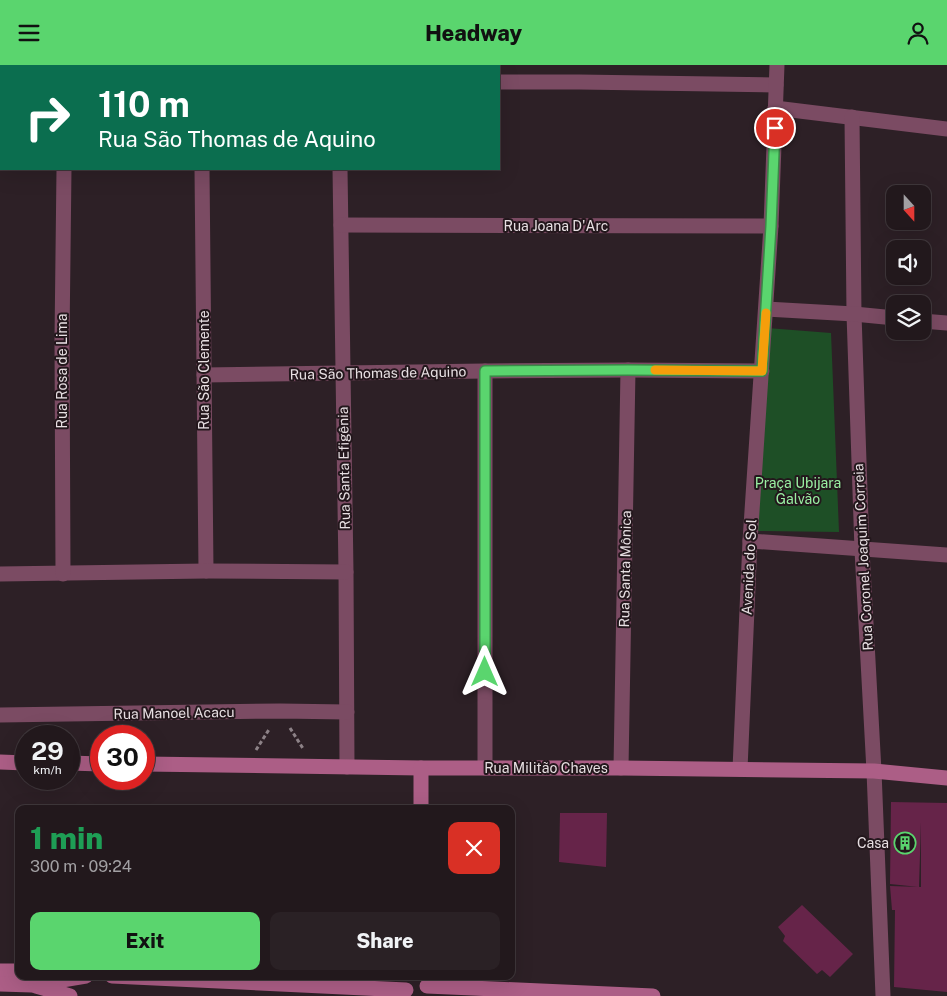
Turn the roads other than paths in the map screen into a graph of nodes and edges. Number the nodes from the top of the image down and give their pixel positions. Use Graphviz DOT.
graph roads {
  1 [pos="777,65"];
  2 [pos="500,82"];
  3 [pos="776,85"];
  4 [pos="775,108"];
  5 [pos="852,117"];
  6 [pos="947,129"];
  7 [pos="64,170"];
  8 [pos="202,170"];
  9 [pos="340,170"];
  10 [pos="341,225"];
  11 [pos="771,226"];
  12 [pos="766,309"];
  13 [pos="854,314"];
  14 [pos="886,317"];
  15 [pos="931,322"];
  16 [pos="947,323"];
  17 [pos="628,370"];
  18 [pos="485,371"];
  19 [pos="762,371"];
  20 [pos="343,374"];
  21 [pos="204,375"];
  22 [pos="750,541"];
  23 [pos="862,549"];
  24 [pos="947,555"];
  25 [pos="206,571"];
  26 [pos="346,572"];
  27 [pos="0,574"];
  28 [pos="63,574"];
  29 [pos="347,712"];
  30 [pos="0,715"];
  31 [pos="0,762"];
  32 [pos="15,763"];
  33 [pos="155,764"];
  34 [pos="347,767"];
  35 [pos="485,768"];
  36 [pos="621,768"];
  37 [pos="421,769"];
  38 [pos="740,769"];
  39 [pos="874,771"];
  40 [pos="947,778"];
  41 [pos="421,805"];
  42 [pos="0,971"];
  43 [pos="15,971"];
  44 [pos="62,980"];
  45 [pos="214,980"];
  46 [pos="0,984"];
  47 [pos="32,985"];
  48 [pos="419,988"];
  49 [pos="614,995"];
  50 [pos="70,996"];
  51 [pos="653,996"];
  52 [pos="883,996"];
  1 -- 3 [label="street, Avenida do Sol"];
  2 -- 3 [label="street"];
  3 -- 4 [label="street, Avenida do Sol"];
  4 -- 5 [label="street"];
  4 -- 11 [label="street, Avenida do Sol"];
  5 -- 6 [label="street"];
  5 -- 13 [label="street, Rua Coronel Joaquim Correia"];
  7 -- 28 [label="street, Rua Rosa de Lima"];
  8 -- 21 [label="street, Rua São Clemente"];
  9 -- 10 [label="street, Rua Santa Efigênia"];
  10 -- 11 [label="street, Rua Joana D'Arc"];
  10 -- 20 [label="street, Rua Santa Efigênia"];
  11 -- 12 [label="street, Avenida do Sol"];
  12 -- 13 [label="street"];
  12 -- 19 [label="street, Avenida do Sol"];
  13 -- 14 [label="street"];
  13 -- 23 [label="street, Rua Coronel Joaquim Correia"];
  15 -- 16 [label="street"];
  17 -- 18 [label="street, Rua São Thomas de Aquino"];
  17 -- 19 [label="street, Rua São Thomas de Aquino"];
  17 -- 36 [label="street, Rua Santa Mônica"];
  18 -- 20 [label="street, Rua São Thomas de Aquino"];
  18 -- 35 [label="street"];
  19 -- 22 [label="street, Avenida do Sol"];
  20 -- 21 [label="street, Rua São Thomas de Aquino"];
  20 -- 26 [label="street, Rua Santa Efigênia"];
  21 -- 25 [label="street, Rua São Clemente"];
  22 -- 23 [label="street"];
  22 -- 38 [label="street, Avenida do Sol"];
  23 -- 24 [label="street"];
  23 -- 39 [label="street, Rua Coronel Joaquim Correia"];
  25 -- 26 [label="street"];
  25 -- 28 [label="street"];
  26 -- 29 [label="street, Rua Santa Efigênia"];
  27 -- 28 [label="street"];
  29 -- 30 [label="street, Rua Manoel Acacu"];
  29 -- 34 [label="street, Rua Santa Efigênia"];
  31 -- 32 [label="street"];
  33 -- 34 [label="street, Rua Militão Chaves"];
  34 -- 37 [label="street, Rua Militão Chaves"];
  35 -- 36 [label="street, Rua Militão Chaves"];
  35 -- 37 [label="street, Rua Militão Chaves"];
  36 -- 38 [label="street, Rua Militão Chaves"];
  37 -- 41 [label="street"];
  38 -- 39 [label="street, Rua Militão Chaves"];
  39 -- 40 [label="street, Rua Militão Chaves"];
  39 -- 52 [label="street, Rua Coronel Joaquim Correia"];
  42 -- 43 [label="street"];
  44 -- 47 [label="street"];
  45 -- 48 [label="street"];
  46 -- 47 [label="street"];
  47 -- 50 [label="street"];
  48 -- 49 [label="street"];
  49 -- 51 [label="street"];
}
